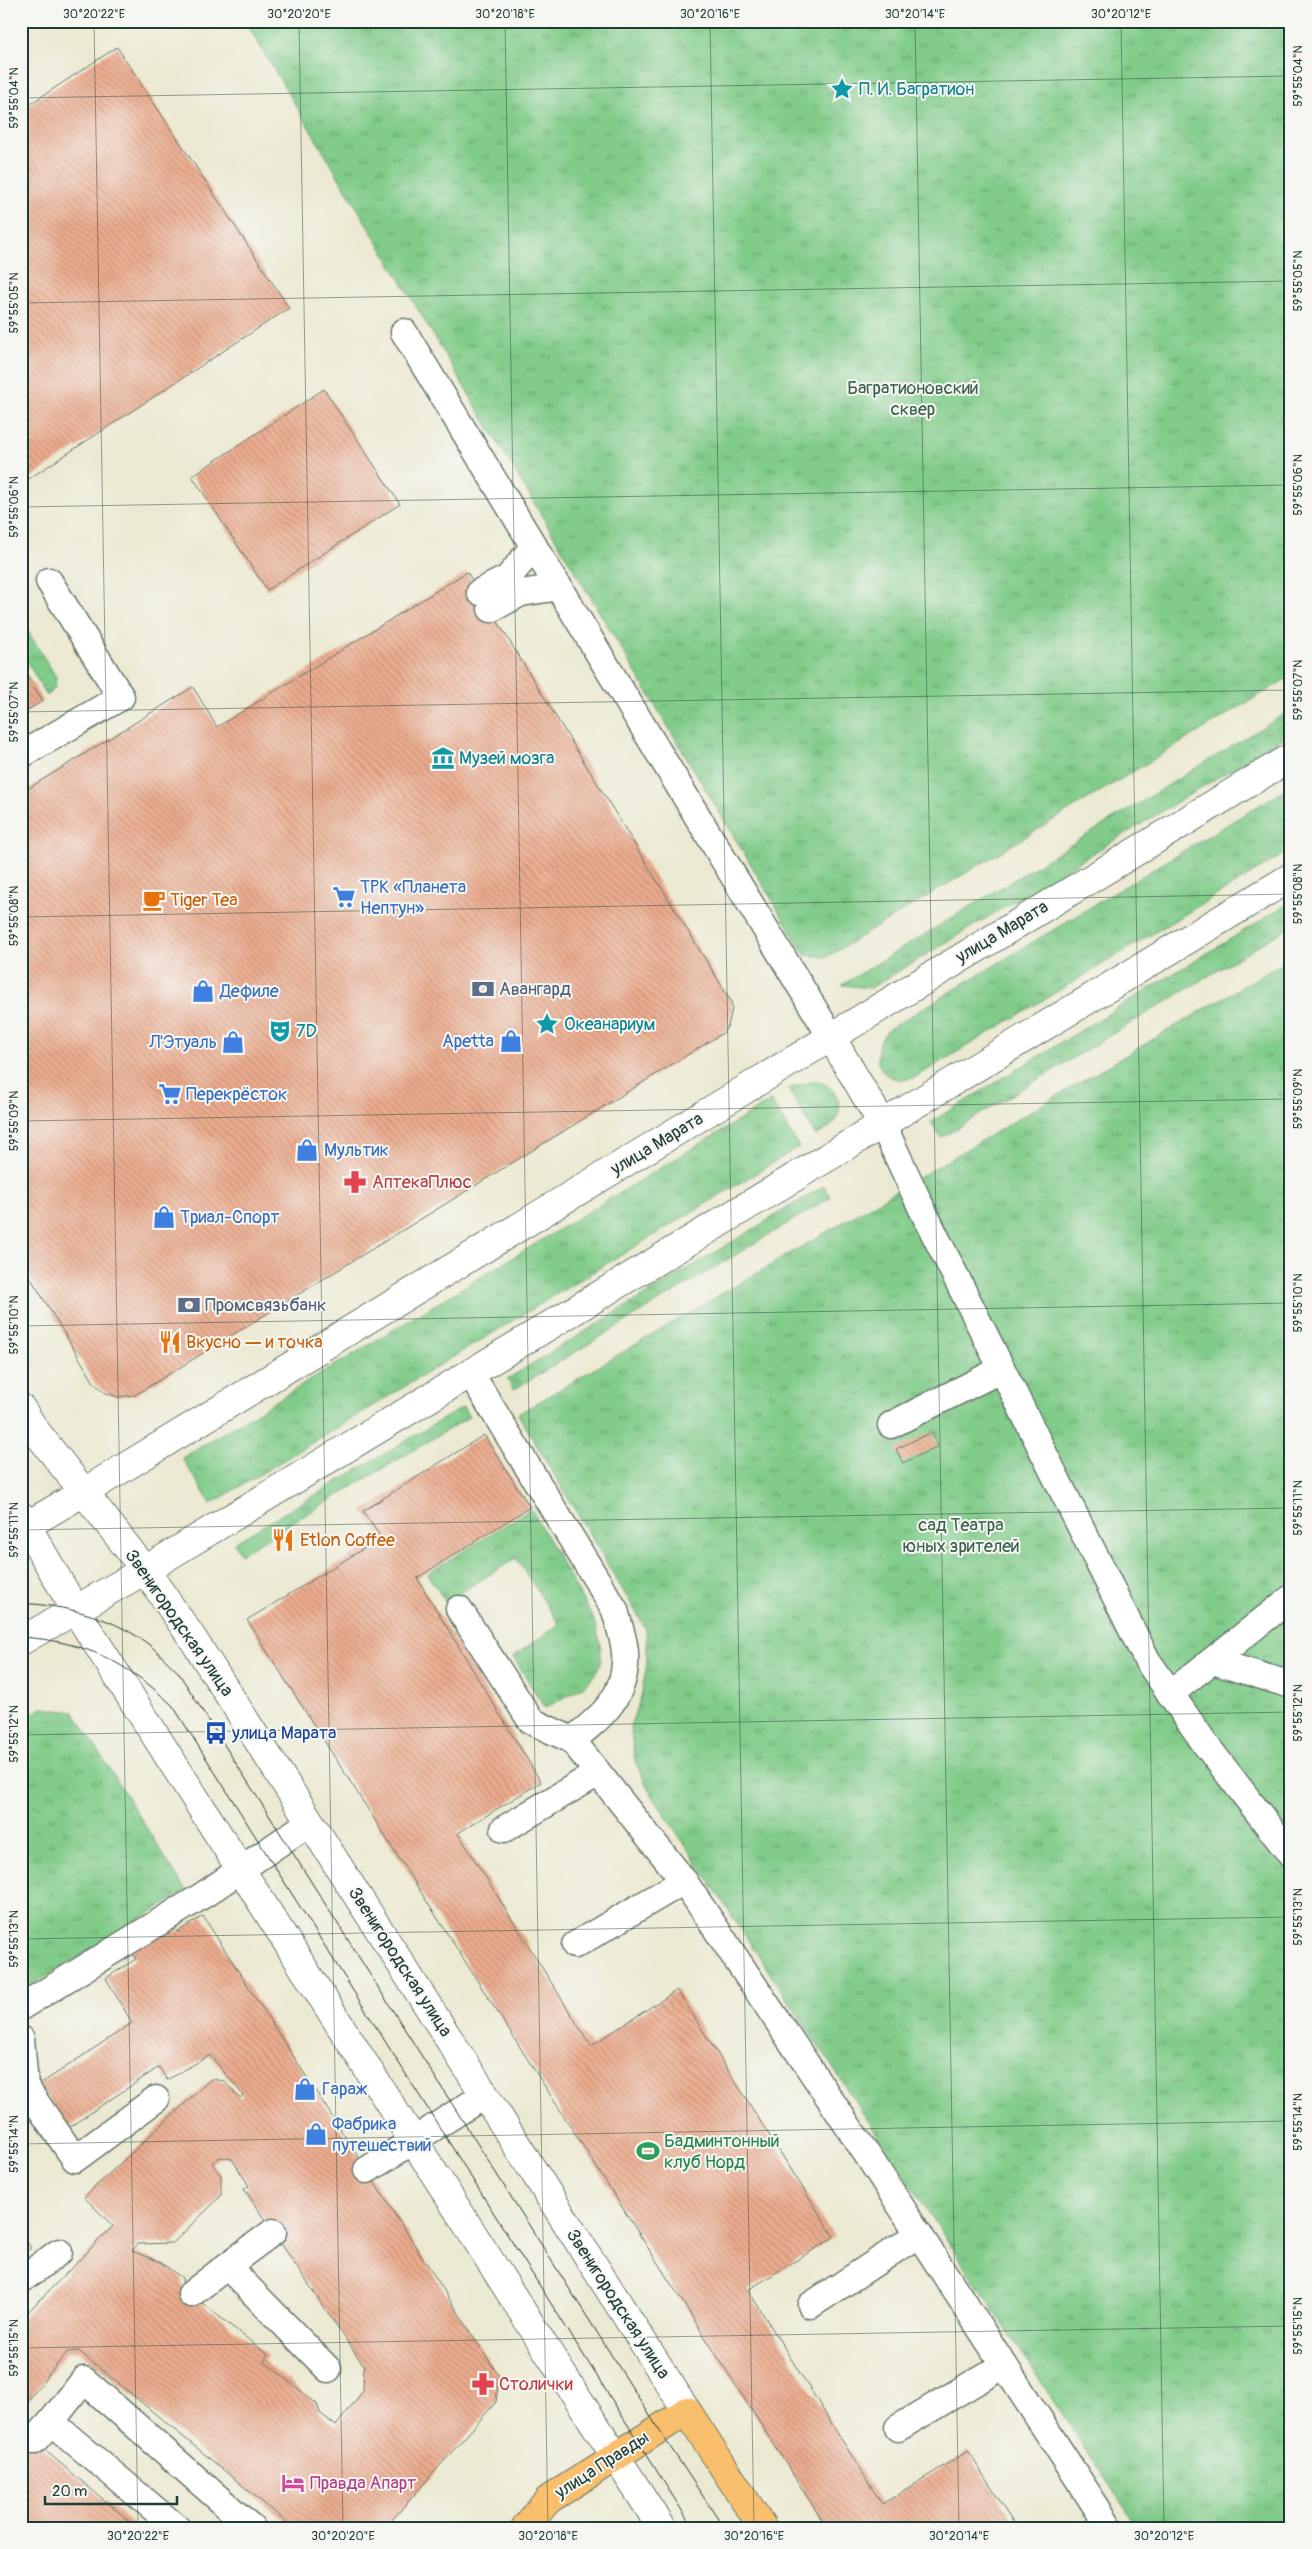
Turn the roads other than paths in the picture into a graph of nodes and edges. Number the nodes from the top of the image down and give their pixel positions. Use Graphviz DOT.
graph roads {
  1 [pos="404,332"];
  2 [pos="534,546"];
  3 [pos="50,581"];
  4 [pos="559,587"];
  5 [pos="21,754"];
  6 [pos="1291,757"];
  7 [pos="1291,877"];
  8 [pos="831,1037"];
  9 [pos="883,1125"];
  10 [pos="1002,1369"];
  11 [pos="471,1374"];
  12 [pos="21,1408"];
  13 [pos="891,1425"];
  14 [pos="84,1492"];
  15 [pos="23,1524"];
  16 [pos="145,1570"];
  17 [pos="1291,1598"];
  18 [pos="459,1609"];
  19 [pos="76,1611"];
  20 [pos="21,1641"];
  21 [pos="1213,1661"];
  22 [pos="1285,1684"];
  23 [pos="1170,1694"];
  24 [pos="572,1740"];
  25 [pos="598,1773"];
  26 [pos="310,1822"];
  27 [pos="504,1829"];
  28 [pos="1291,1855"];
  29 [pos="242,1868"];
  30 [pos="684,1881"];
  31 [pos="574,1945"];
  32 [pos="21,2007"];
  33 [pos="21,2039"];
  34 [pos="485,2095"];
  35 [pos="156,2099"];
  36 [pos="414,2140"];
  37 [pos="367,2170"];
  38 [pos="274,2232"];
  39 [pos="919,2234"];
  40 [pos="59,2252"];
  41 [pos="227,2266"];
  42 [pos="21,2280"];
  43 [pos="191,2294"];
  44 [pos="811,2305"];
  45 [pos="1004,2365"];
  46 [pos="328,2369"];
  47 [pos="687,2411"];
  48 [pos="898,2428"];
  49 [pos="617,2456"];
  50 [pos="177,2528"];
  51 [pos="252,2528"];
  52 [pos="525,2528"];
  53 [pos="662,2528"];
  54 [pos="763,2528"];
  55 [pos="1110,2528"];
  1 -- 2 [label="lane"];
  2 -- 4 [label="lane"];
  2 -- 4 [label="lane"];
  3 -- 5 [label="lane"];
  4 -- 8 [label="lane"];
  6 -- 8 [label="street, улица Марата"];
  7 -- 9 [label="street"];
  8 -- 9 [label="street"];
  8 -- 14 [label="street, улица Марата"];
  9 -- 10 [label="lane"];
  9 -- 11 [label="street"];
  10 -- 13 [label="lane"];
  10 -- 23 [label="lane"];
  11 -- 16 [label="street"];
  11 -- 24 [label="lane"];
  12 -- 14 [label="street, Звенигородская улица"];
  14 -- 15 [label="street, улица Марата"];
  14 -- 16 [label="street, Звенигородская улица"];
  15 -- 19 [label="street"];
  16 -- 19 [label="street"];
  16 -- 26 [label="street, Звенигородская улица"];
  17 -- 21 [label="lane"];
  18 -- 24 [label="lane"];
  19 -- 20 [label="street"];
  19 -- 29 [label="street"];
  21 -- 22 [label="lane"];
  21 -- 23 [label="lane"];
  23 -- 28 [label="lane"];
  24 -- 25 [label="lane"];
  25 -- 27 [label="lane"];
  25 -- 30 [label="lane"];
  26 -- 29 [label="lane"];
  26 -- 34 [label="street, Звенигородская улица"];
  29 -- 32 [label="lane"];
  29 -- 36 [label="street"];
  30 -- 31 [label="lane"];
  30 -- 39 [label="lane"];
  33 -- 35 [label="lane"];
  34 -- 36 [label="lane"];
  34 -- 47 [label="street, Звенигородская улица"];
  36 -- 37 [label="lane"];
  36 -- 49 [label="street"];
  38 -- 41 [label="lane"];
  39 -- 44 [label="lane"];
  39 -- 45 [label="lane"];
  40 -- 42 [label="lane"];
  41 -- 43 [label="lane"];
  41 -- 46 [label="lane"];
  45 -- 48 [label="lane"];
  45 -- 55 [label="lane"];
  47 -- 49 [label="main road, улица Правды"];
  47 -- 54 [label="main road, Звенигородская улица"];
  49 -- 52 [label="main road, улица Правды"];
  49 -- 53 [label="street"];
  50 -- 51 [label="lane"];
}
